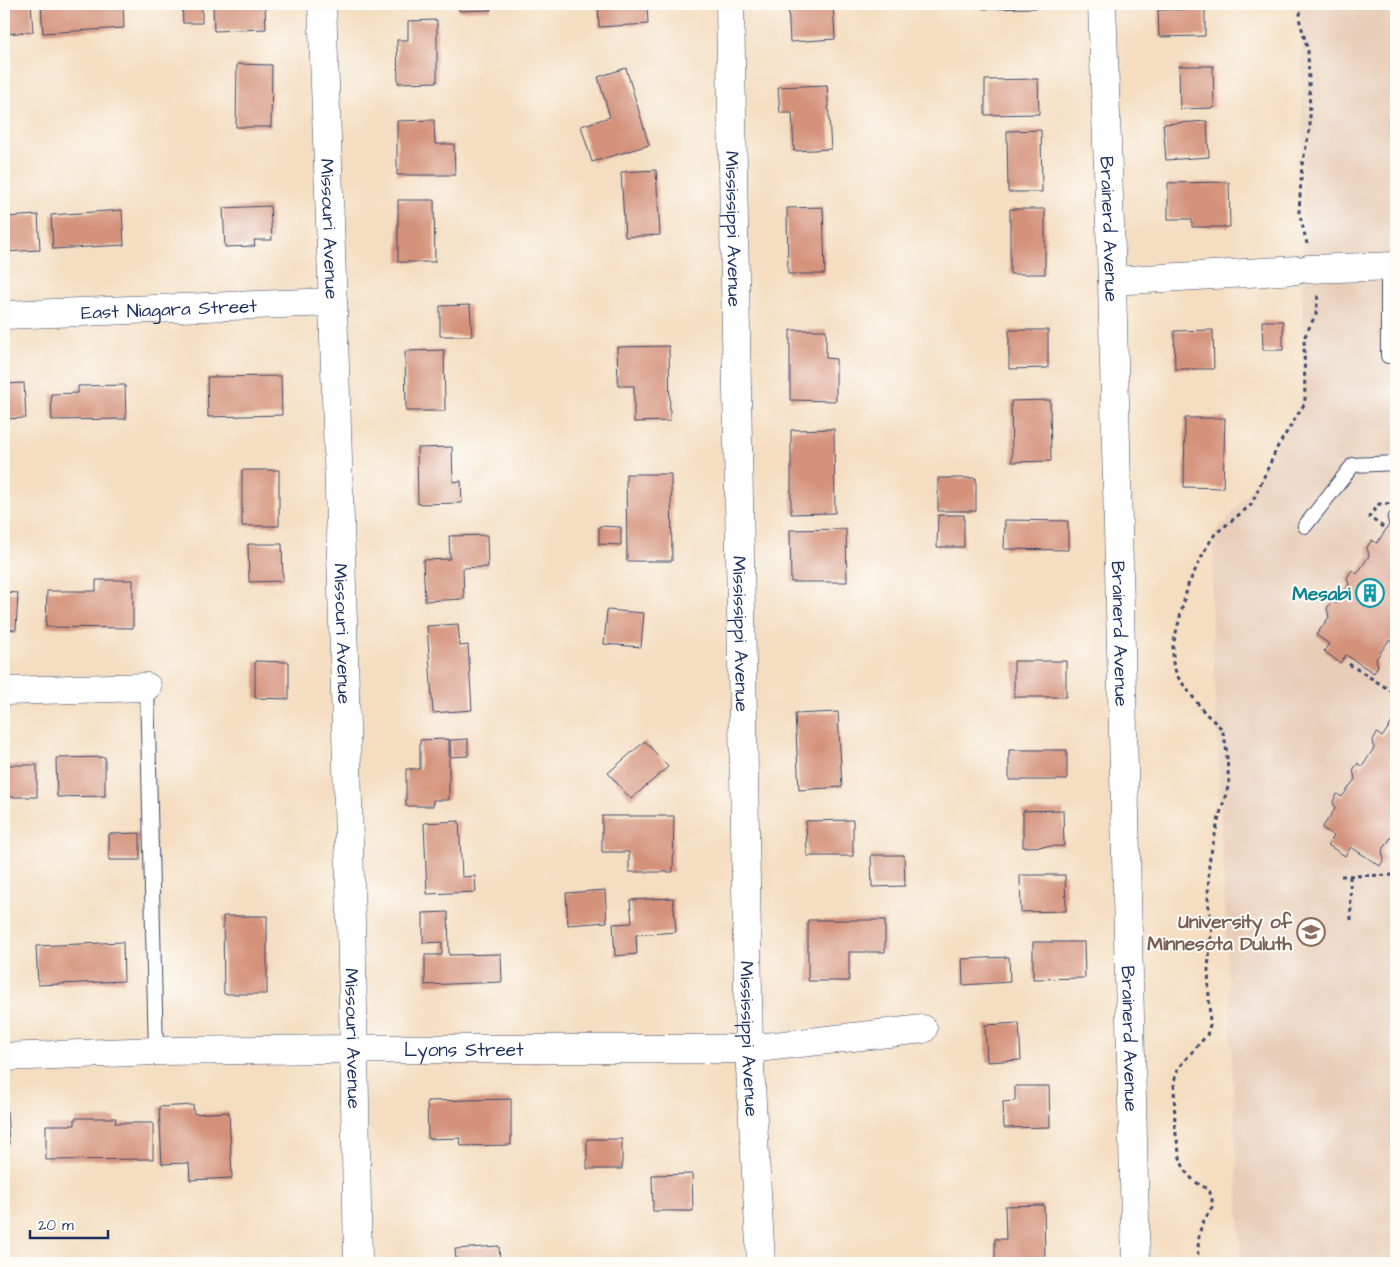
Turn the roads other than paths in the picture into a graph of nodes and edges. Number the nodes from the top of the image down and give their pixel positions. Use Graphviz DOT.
graph roads {
  1 [pos="322,4"];
  2 [pos="730,4"];
  3 [pos="1102,4"];
  4 [pos="1392,266"];
  5 [pos="1112,281"];
  6 [pos="333,302"];
  7 [pos="4,315"];
  8 [pos="1388,356"];
  9 [pos="1396,463"];
  10 [pos="1305,526"];
  11 [pos="147,687"];
  12 [pos="4,691"];
  13 [pos="923,1029"];
  14 [pos="354,1049"];
  15 [pos="749,1049"];
  16 [pos="156,1051"];
  17 [pos="4,1057"];
  18 [pos="358,1263"];
  19 [pos="760,1263"];
  20 [pos="1136,1263"];
  1 -- 6 [label="street, Missouri Avenue"];
  2 -- 15 [label="street, Mississippi Avenue"];
  3 -- 5 [label="street, Brainerd Avenue"];
  4 -- 5 [label="street"];
  4 -- 8 [label="lane"];
  5 -- 20 [label="street, Brainerd Avenue"];
  6 -- 7 [label="street, East Niagara Street"];
  6 -- 14 [label="street, Missouri Avenue"];
  9 -- 10 [label="lane"];
  11 -- 12 [label="street"];
  11 -- 16 [label="lane"];
  13 -- 15 [label="street, Lyons Street"];
  14 -- 15 [label="street, Lyons Street"];
  14 -- 16 [label="street, Lyons Street"];
  14 -- 18 [label="street, Missouri Avenue"];
  15 -- 19 [label="street, Mississippi Avenue"];
  16 -- 17 [label="street, Lyons Street"];
}
